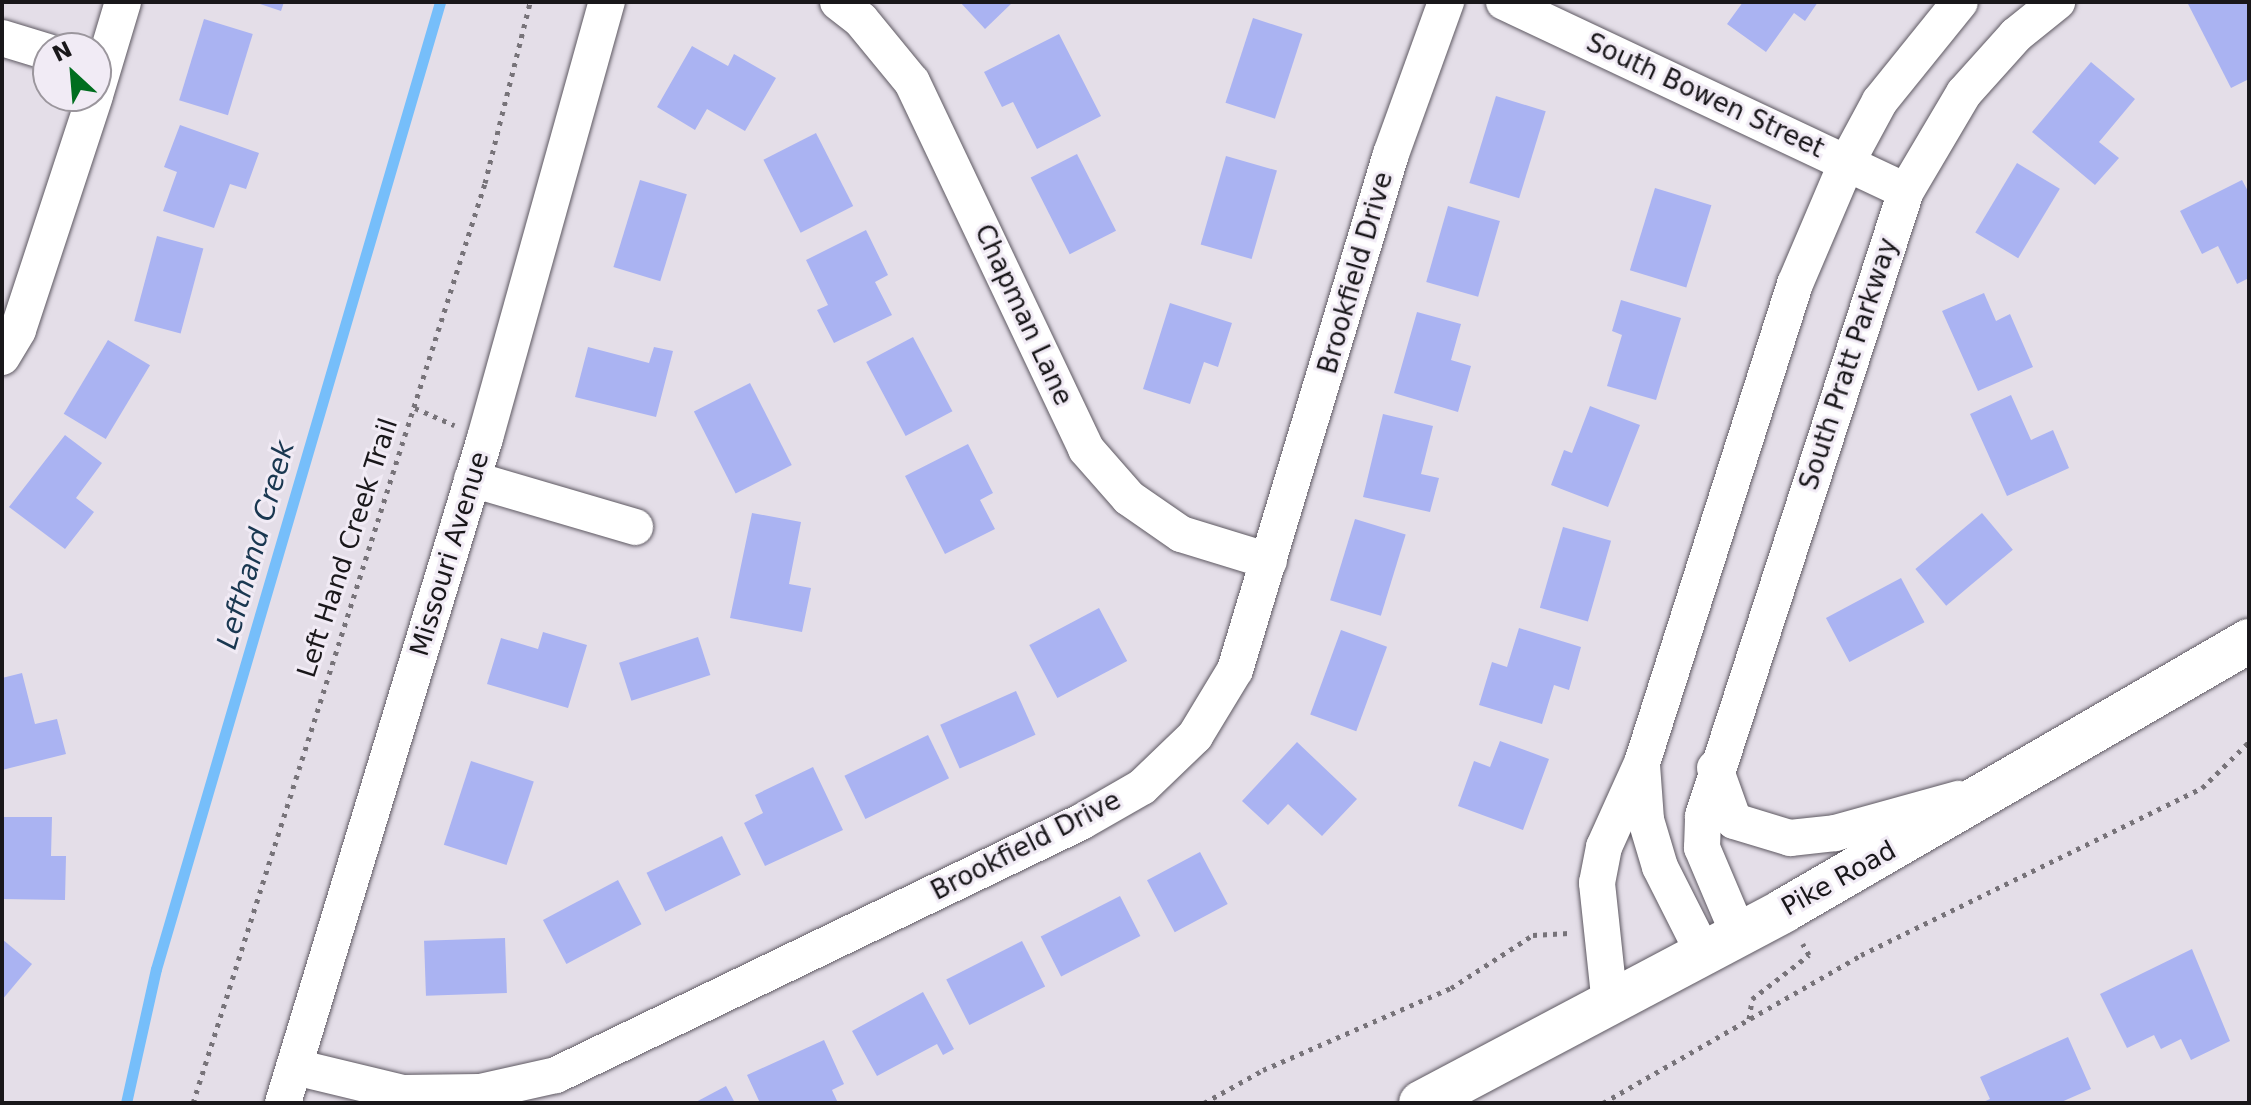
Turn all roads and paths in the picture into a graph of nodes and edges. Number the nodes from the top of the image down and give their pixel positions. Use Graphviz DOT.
graph roads {
  1 [pos="123,2"];
  2 [pos="530,2"];
  3 [pos="607,2"];
  4 [pos="838,2"];
  5 [pos="1446,2"];
  6 [pos="1504,2"];
  7 [pos="1960,2"];
  8 [pos="2057,2"];
  9 [pos="112,37"];
  10 [pos="2,38"];
  11 [pos="32,47"];
  12 [pos="88,112"];
  13 [pos="1847,162"];
  14 [pos="1906,191"];
  15 [pos="2,357"];
  16 [pos="472,479"];
  17 [pos="635,527"];
  18 [pos="1269,561"];
  19 [pos="2249,641"];
  20 [pos="2249,742"];
  21 [pos="1642,763"];
  22 [pos="1715,768"];
  23 [pos="2006,785"];
  24 [pos="1585,932"];
  25 [pos="1722,944"];
  26 [pos="1803,944"];
  27 [pos="1610,1005"];
  28 [pos="1749,1020"];
  29 [pos="295,1067"];
  30 [pos="193,1103"];
  31 [pos="283,1103"];
  32 [pos="1204,1103"];
  33 [pos="1421,1103"];
  34 [pos="1603,1103"];
  1 -- 9 [label="street"];
  2 -- 30 [label="path, Left Hand Creek Trail"];
  3 -- 16 [label="street, Missouri Avenue"];
  4 -- 18 [label="street, Chapman Lane"];
  5 -- 18 [label="street, Brookfield Drive"];
  6 -- 13 [label="street, South Bowen Street"];
  7 -- 13 [label="street"];
  8 -- 14 [label="street, South Pratt Parkway"];
  10 -- 11 [label="street"];
  12 -- 15 [label="street"];
  13 -- 14 [label="street, South Bowen Street"];
  13 -- 21 [label="street"];
  14 -- 22 [label="street, South Pratt Parkway"];
  16 -- 17 [label="street"];
  16 -- 29 [label="street, Missouri Avenue"];
  18 -- 29 [label="street, Brookfield Drive"];
  19 -- 23 [label="main road, Pike Road"];
  20 -- 28 [label="path"];
  21 -- 25 [label="street"];
  21 -- 27 [label="street"];
  22 -- 23 [label="street"];
  22 -- 25 [label="street, South Pratt Parkway"];
  23 -- 25 [label="main road, Pike Road"];
  24 -- 32 [label="path"];
  25 -- 27 [label="main road, Pike Road"];
  26 -- 28 [label="path"];
  27 -- 33 [label="main road, Pike Road"];
  28 -- 34 [label="path"];
  29 -- 31 [label="street, Missouri Avenue"];
}
